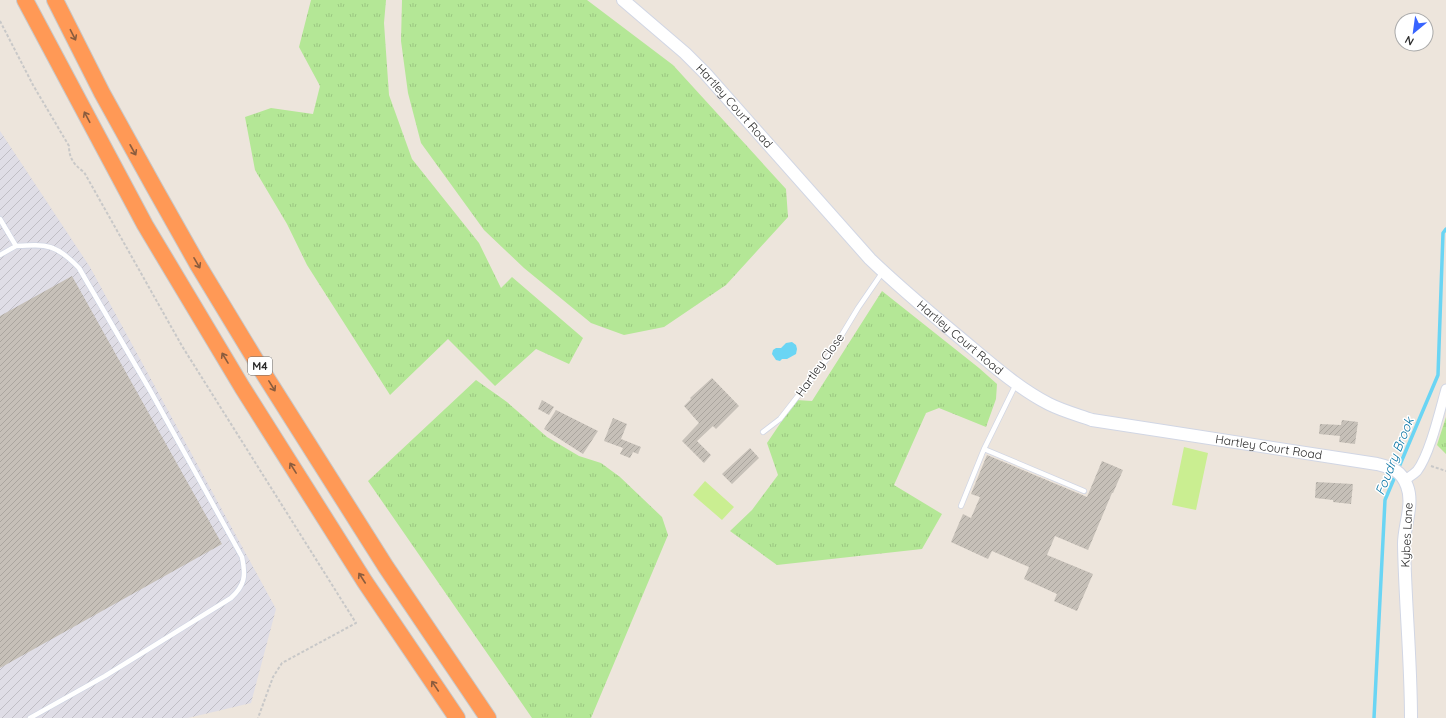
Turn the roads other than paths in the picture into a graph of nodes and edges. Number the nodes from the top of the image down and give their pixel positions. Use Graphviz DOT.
graph roads {
  1 [pos="25,0"];
  2 [pos="55,0"];
  3 [pos="623,0"];
  4 [pos="0,219"];
  5 [pos="16,246"];
  6 [pos="0,255"];
  7 [pos="883,271"];
  8 [pos="1016,384"];
  9 [pos="1446,389"];
  10 [pos="762,432"];
  11 [pos="984,449"];
  12 [pos="1400,474"];
  13 [pos="1084,491"];
  14 [pos="961,506"];
  15 [pos="30,718"];
  16 [pos="457,718"];
  17 [pos="488,718"];
  18 [pos="1411,718"];
  16 -- 1 [label="highway, M4, one-way"];
  2 -- 17 [label="highway, M4, one-way"];
  3 -- 7 [label="street, Hartley Court Road"];
  4 -- 5 [label="lane"];
  5 -- 6 [label="lane"];
  5 -- 15 [label="lane"];
  7 -- 8 [label="street, Hartley Court Road"];
  7 -- 10 [label="lane, Hartley Close"];
  8 -- 11 [label="lane"];
  8 -- 12 [label="street, Hartley Court Road"];
  9 -- 12 [label="street"];
  11 -- 13 [label="lane"];
  11 -- 14 [label="lane"];
  12 -- 18 [label="street, Kybes Lane"];
}
